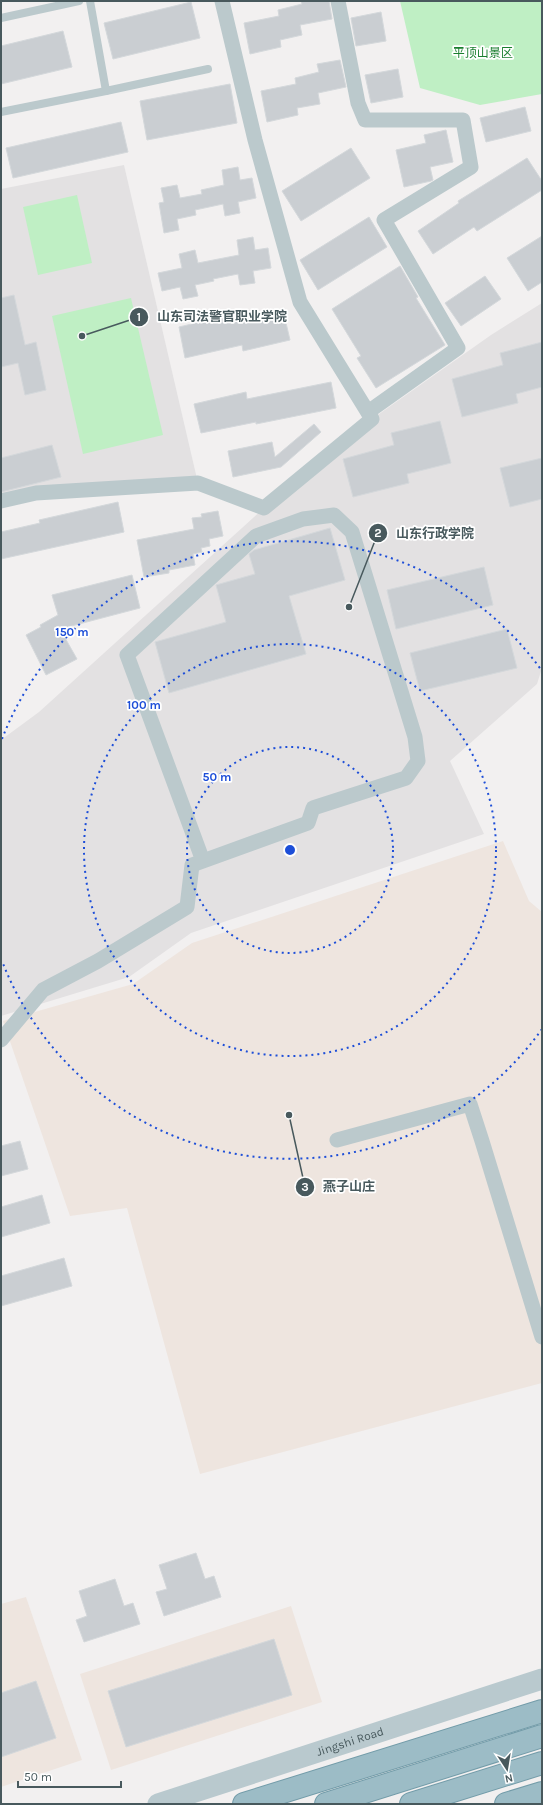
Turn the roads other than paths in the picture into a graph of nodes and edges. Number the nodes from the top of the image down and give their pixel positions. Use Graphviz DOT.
graph roads {
  1 [pos="79,1"];
  2 [pos="90,1"];
  3 [pos="222,1"];
  4 [pos="338,1"];
  5 [pos="1,18"];
  6 [pos="208,69"];
  7 [pos="106,91"];
  8 [pos="1,112"];
  9 [pos="368,412"];
  10 [pos="1,501"];
  11 [pos="203,861"];
  12 [pos="1,1040"];
  13 [pos="338,1140"];
  14 [pos="542,1337"];
  15 [pos="542,1679"];
  16 [pos="542,1711"];
  17 [pos="542,1736"];
  18 [pos="542,1763"];
  19 [pos="542,1793"];
  20 [pos="158,1804"];
  21 [pos="244,1804"];
  22 [pos="326,1804"];
  23 [pos="411,1804"];
  24 [pos="506,1804"];
  1 -- 5 [label="lane"];
  2 -- 7 [label="lane"];
  3 -- 9 [label="street"];
  4 -- 9 [label="street"];
  6 -- 7 [label="lane"];
  7 -- 8 [label="lane"];
  9 -- 10 [label="street"];
  11 -- 11 [label="street"];
  11 -- 12 [label="street"];
  13 -- 14 [label="street"];
  15 -- 20 [label="main road, Jingshi Road"];
  16 -- 21 [label="highway"];
  17 -- 22 [label="highway"];
  18 -- 23 [label="highway"];
  19 -- 24 [label="highway"];
}
